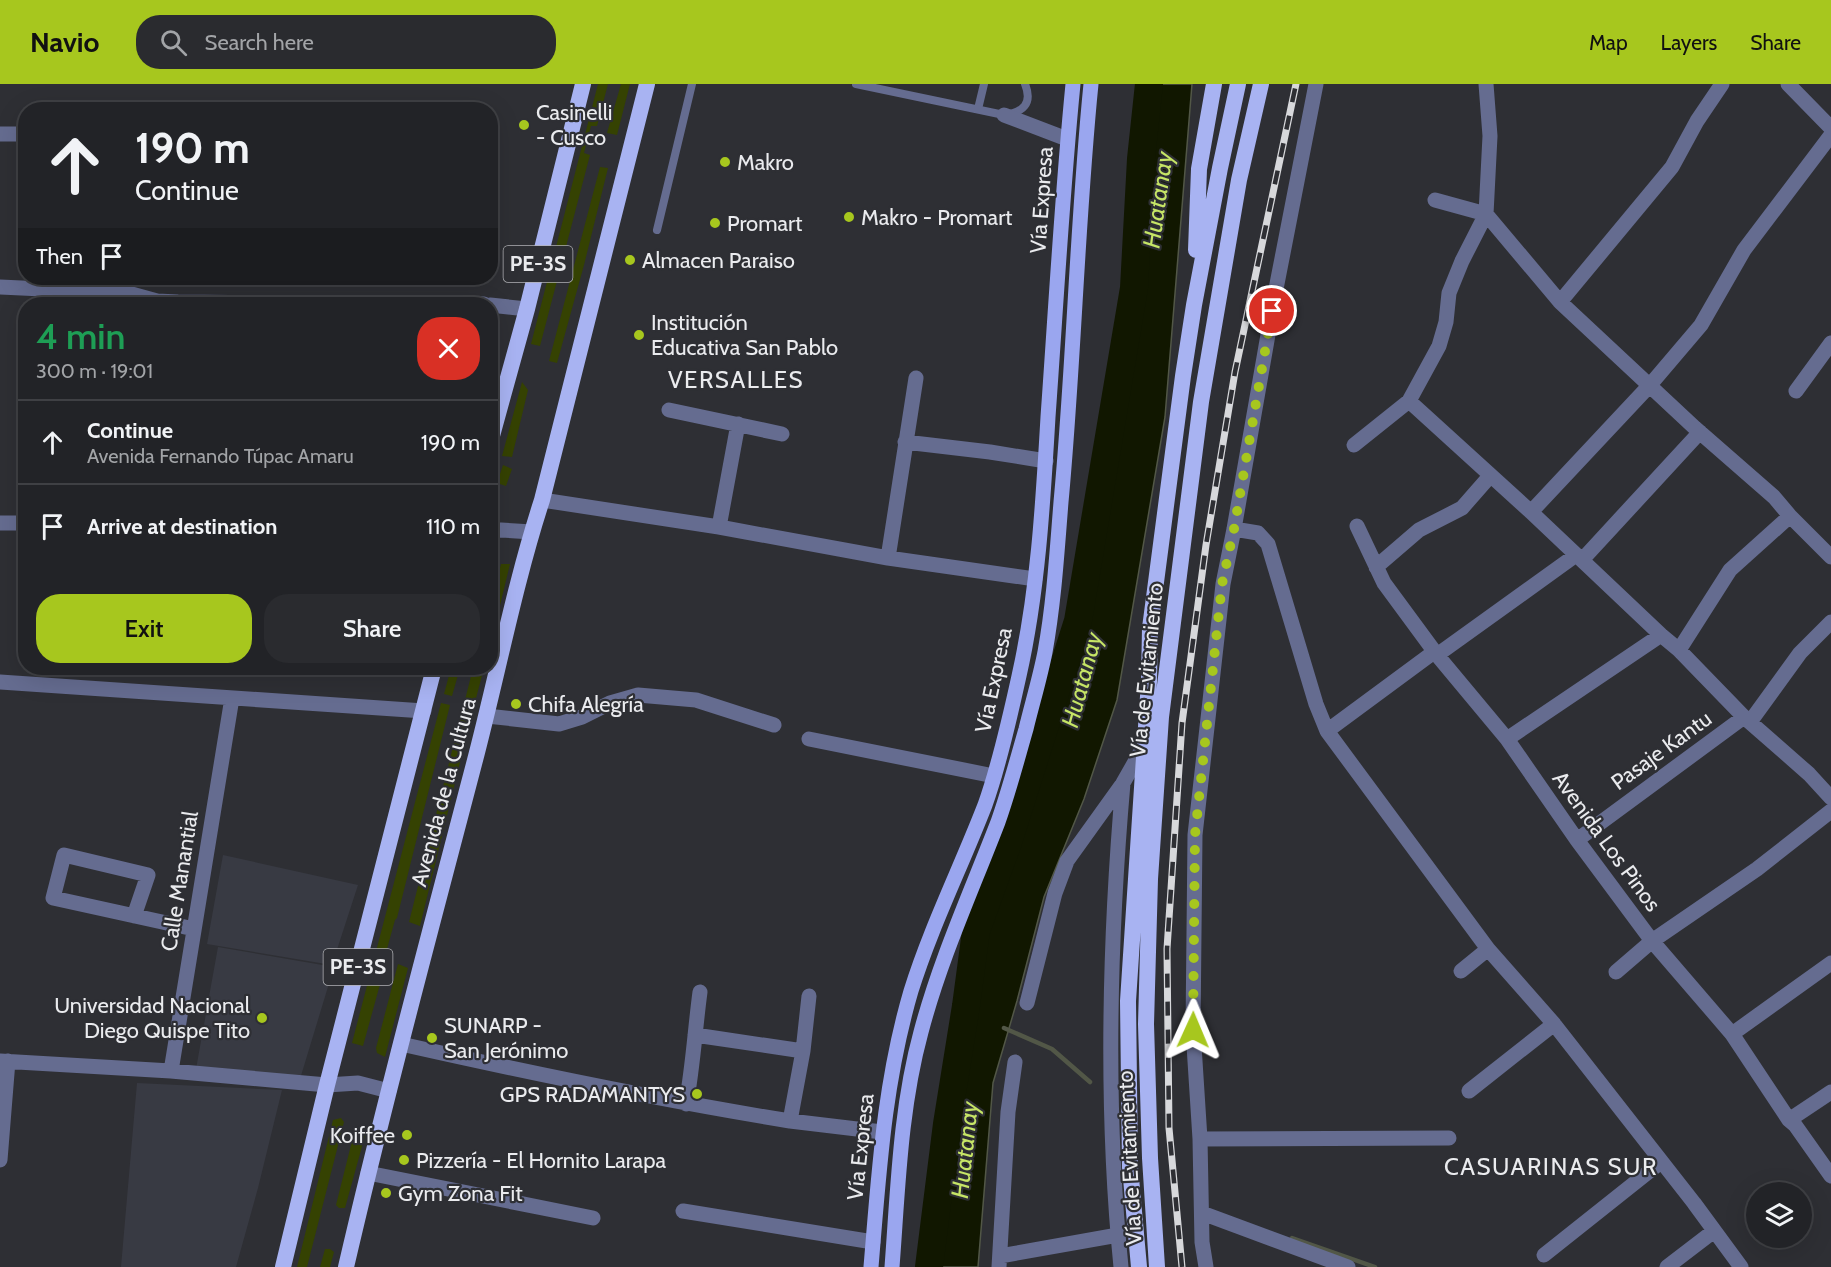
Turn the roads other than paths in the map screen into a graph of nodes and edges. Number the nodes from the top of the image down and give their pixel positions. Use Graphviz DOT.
graph roads {
  1 [pos="583,84"];
  2 [pos="647,84"];
  3 [pos="692,84"];
  4 [pos="856,84"];
  5 [pos="984,84"];
  6 [pos="1024,84"];
  7 [pos="1073,84"];
  8 [pos="1091,84"];
  9 [pos="1214,84"];
  10 [pos="1238,84"];
  11 [pos="1261,84"];
  12 [pos="1316,84"];
  13 [pos="1486,84"];
  14 [pos="1722,84"];
  15 [pos="1788,84"];
  16 [pos="978,109"];
  17 [pos="1004,115"];
  18 [pos="1831,128"];
  19 [pos="0,134"];
  20 [pos="18,134"];
  21 [pos="1831,135"];
  22 [pos="1067,139"];
  23 [pos="1435,200"];
  24 [pos="1486,214"];
  25 [pos="657,230"];
  26 [pos="0,287"];
  27 [pos="140,297"];
  28 [pos="1560,302"];
  29 [pos="1194,305"];
  30 [pos="498,306"];
  31 [pos="527,309"];
  32 [pos="1831,343"];
  33 [pos="916,378"];
  34 [pos="1650,385"];
  35 [pos="1796,391"];
  36 [pos="1409,401"];
  37 [pos="669,410"];
  38 [pos="498,414"];
  39 [pos="738,424"];
  40 [pos="1700,432"];
  41 [pos="783,434"];
  42 [pos="905,442"];
  43 [pos="1354,445"];
  44 [pos="1046,461"];
  45 [pos="1490,476"];
  46 [pos="542,500"];
  47 [pos="1531,512"];
  48 [pos="1790,516"];
  49 [pos="0,523"];
  50 [pos="18,523"];
  51 [pos="1357,526"];
  52 [pos="719,527"];
  53 [pos="1234,529"];
  54 [pos="498,530"];
  55 [pos="532,532"];
  56 [pos="1579,557"];
  57 [pos="1831,557"];
  58 [pos="888,558"];
  59 [pos="1376,567"];
  60 [pos="1035,579"];
  61 [pos="1831,622"];
  62 [pos="1661,635"];
  63 [pos="1679,650"];
  64 [pos="1435,654"];
  65 [pos="498,671"];
  66 [pos="432,675"];
  67 [pos="497,675"];
  68 [pos="0,682"];
  69 [pos="232,698"];
  70 [pos="424,711"];
  71 [pos="487,716"];
  72 [pos="1747,720"];
  73 [pos="774,725"];
  74 [pos="1328,731"];
  75 [pos="809,739"];
  76 [pos="1507,739"];
  77 [pos="1144,746"];
  78 [pos="994,776"];
  79 [pos="1123,783"];
  80 [pos="1831,798"];
  81 [pos="1831,811"];
  82 [pos="1577,840"];
  83 [pos="134,916"];
  84 [pos="194,929"];
  85 [pos="1652,941"];
  86 [pos="1112,943"];
  87 [pos="1132,945"];
  88 [pos="1488,949"];
  89 [pos="1831,963"];
  90 [pos="1461,971"];
  91 [pos="1616,972"];
  92 [pos="700,992"];
  93 [pos="809,996"];
  94 [pos="1027,1003"];
  95 [pos="1554,1024"];
  96 [pos="1732,1034"];
  97 [pos="694,1035"];
  98 [pos="401,1044"];
  99 [pos="803,1051"];
  100 [pos="4,1061"];
  101 [pos="1015,1062"];
  102 [pos="171,1071"];
  103 [pos="327,1085"];
  104 [pos="389,1091"];
  105 [pos="1468,1091"];
  106 [pos="1831,1092"];
  107 [pos="686,1104"];
  108 [pos="1789,1120"];
  109 [pos="790,1121"];
  110 [pos="882,1132"];
  111 [pos="1200,1138"];
  112 [pos="1449,1138"];
  113 [pos="0,1160"];
  114 [pos="1660,1162"];
  115 [pos="368,1173"];
  116 [pos="1831,1176"];
  117 [pos="683,1211"];
  118 [pos="1202,1213"];
  119 [pos="593,1218"];
  120 [pos="1714,1231"];
  121 [pos="1118,1235"];
  122 [pos="873,1242"];
  123 [pos="1202,1242"];
  124 [pos="1544,1255"];
  125 [pos="1000,1261"];
  126 [pos="284,1267"];
  127 [pos="346,1267"];
  128 [pos="871,1267"];
  129 [pos="892,1267"];
  130 [pos="1121,1267"];
  131 [pos="1139,1267"];
  132 [pos="1157,1267"];
  133 [pos="1206,1267"];
  134 [pos="1215,1267"];
  135 [pos="1348,1267"];
  136 [pos="1667,1267"];
  137 [pos="1741,1267"];
  1 -- 31 [label="highway, PE-3S"];
  2 -- 46 [label="highway, Avenida de la Cultura / PE-3S"];
  3 -- 25 [label="lane"];
  4 -- 16 [label="lane"];
  5 -- 16 [label="lane"];
  6 -- 17 [label="lane"];
  7 -- 22 [label="main road, Vía Expresa"];
  8 -- 129 [label="main road, Vía Expresa"];
  9 -- 29 [label="highway"];
  10 -- 29 [label="highway, Vía de Evitamiento"];
  11 -- 132 [label="highway, Vía de Evitamiento"];
  12 -- 53 [label="street"];
  13 -- 24 [label="street"];
  14 -- 28 [label="street"];
  15 -- 18 [label="street"];
  16 -- 17 [label="lane"];
  17 -- 22 [label="street"];
  19 -- 20 [label="street"];
  21 -- 34 [label="street"];
  22 -- 44 [label="main road, Vía Expresa"];
  23 -- 24 [label="street"];
  24 -- 28 [label="street"];
  24 -- 36 [label="street"];
  26 -- 27 [label="street"];
  28 -- 34 [label="street"];
  29 -- 77 [label="highway, Vía de Evitamiento"];
  30 -- 31 [label="street"];
  31 -- 38 [label="highway, PE-3S"];
  32 -- 35 [label="street"];
  33 -- 42 [label="street"];
  34 -- 40 [label="street"];
  34 -- 47 [label="street"];
  36 -- 43 [label="street"];
  36 -- 45 [label="street"];
  37 -- 39 [label="street"];
  39 -- 41 [label="street"];
  39 -- 52 [label="street"];
  40 -- 48 [label="street"];
  40 -- 56 [label="street"];
  42 -- 44 [label="street"];
  42 -- 58 [label="street"];
  44 -- 60 [label="main road, Vía Expresa"];
  45 -- 47 [label="street"];
  45 -- 59 [label="street"];
  46 -- 52 [label="street"];
  46 -- 55 [label="highway, Avenida de la Cultura / PE-3S"];
  47 -- 56 [label="street"];
  48 -- 57 [label="street"];
  48 -- 63 [label="street"];
  49 -- 50 [label="street"];
  51 -- 59 [label="street, Avenida Los Pinos"];
  52 -- 58 [label="street"];
  53 -- 74 [label="street"];
  53 -- 111 [label="street"];
  54 -- 55 [label="street"];
  55 -- 65 [label="highway, Avenida de la Cultura / PE-3S"];
  56 -- 62 [label="street"];
  56 -- 64 [label="street"];
  58 -- 60 [label="street"];
  59 -- 64 [label="street, Avenida Los Pinos"];
  60 -- 78 [label="main road, Vía Expresa"];
  61 -- 72 [label="street, Pasaje Kantu"];
  62 -- 63 [label="street"];
  62 -- 76 [label="street"];
  63 -- 72 [label="street"];
  64 -- 74 [label="street"];
  64 -- 76 [label="street, Avenida Los Pinos"];
  66 -- 70 [label="highway, Avenida de la Cultura / PE-3S"];
  67 -- 71 [label="highway, Avenida de la Cultura / PE-3S"];
  68 -- 69 [label="street"];
  69 -- 70 [label="street"];
  69 -- 84 [label="street, Calle Manantial"];
  70 -- 103 [label="highway, Avenida de la Cultura / PE-3S"];
  71 -- 73 [label="street"];
  71 -- 98 [label="highway, Avenida de la Cultura / PE-3S"];
  72 -- 80 [label="street"];
  72 -- 82 [label="street, Pasaje Kantu"];
  74 -- 88 [label="street"];
  75 -- 78 [label="street"];
  76 -- 82 [label="street, Avenida Los Pinos"];
  77 -- 79 [label="street"];
  77 -- 87 [label="highway, Vía de Evitamiento"];
  78 -- 110 [label="main road, Vía Expresa"];
  79 -- 86 [label="street"];
  79 -- 94 [label="street"];
  81 -- 85 [label="street"];
  82 -- 85 [label="street, Avenida Los Pinos"];
  83 -- 83 [label="street"];
  83 -- 84 [label="street"];
  84 -- 102 [label="street, Calle Manantial"];
  85 -- 91 [label="street"];
  85 -- 96 [label="street, Avenida Los Pinos"];
  86 -- 87 [label="street"];
  86 -- 121 [label="street"];
  87 -- 131 [label="highway, Vía de Evitamiento"];
  88 -- 90 [label="street"];
  88 -- 95 [label="street"];
  89 -- 96 [label="street"];
  92 -- 97 [label="street"];
  93 -- 99 [label="street"];
  95 -- 105 [label="street"];
  95 -- 114 [label="street"];
  96 -- 108 [label="street, Avenida Los Pinos"];
  97 -- 99 [label="street"];
  97 -- 107 [label="street"];
  98 -- 104 [label="highway, Avenida de la Cultura / PE-3S"];
  98 -- 107 [label="street"];
  99 -- 109 [label="street"];
  100 -- 102 [label="street"];
  100 -- 113 [label="street"];
  101 -- 125 [label="street"];
  102 -- 103 [label="street"];
  103 -- 104 [label="street"];
  103 -- 126 [label="highway, Avenida de la Cultura / PE-3S"];
  104 -- 115 [label="highway, Avenida de la Cultura / PE-3S"];
  106 -- 108 [label="street"];
  107 -- 109 [label="street"];
  108 -- 116 [label="street, Avenida Los Pinos"];
  109 -- 110 [label="street"];
  110 -- 122 [label="main road, Vía Expresa"];
  111 -- 112 [label="street"];
  111 -- 118 [label="street"];
  114 -- 120 [label="street"];
  114 -- 124 [label="street"];
  115 -- 119 [label="street"];
  115 -- 127 [label="highway, Avenida de la Cultura / PE-3S"];
  117 -- 122 [label="street"];
  118 -- 123 [label="street"];
  118 -- 135 [label="street"];
  120 -- 136 [label="street"];
  120 -- 137 [label="street"];
  121 -- 125 [label="street"];
  121 -- 130 [label="street"];
  122 -- 128 [label="main road, Vía Expresa"];
  123 -- 133 [label="street"];
  123 -- 134 [label="street"];
}
